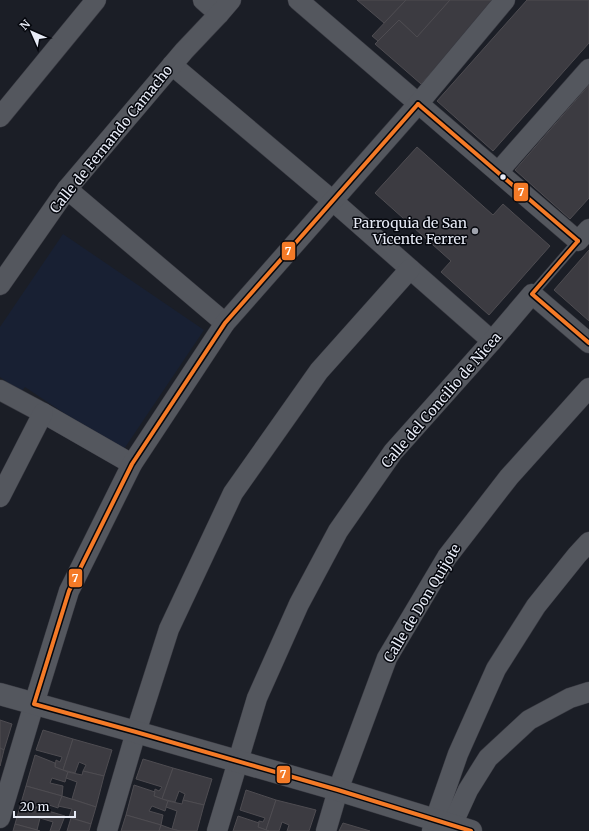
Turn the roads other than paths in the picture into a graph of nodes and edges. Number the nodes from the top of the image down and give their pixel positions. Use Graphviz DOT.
graph roads {
  1 [pos="96,0"];
  2 [pos="203,0"];
  3 [pos="298,0"];
  4 [pos="506,0"];
  5 [pos="225,7"];
  6 [pos="172,65"];
  7 [pos="589,69"];
  8 [pos="418,104"];
  9 [pos="0,117"];
  10 [pos="498,172"];
  11 [pos="67,189"];
  12 [pos="333,201"];
  13 [pos="584,235"];
  14 [pos="410,269"];
  15 [pos="0,285"];
  16 [pos="532,294"];
  17 [pos="225,323"];
  18 [pos="492,341"];
  19 [pos="589,343"];
  20 [pos="589,388"];
  21 [pos="0,390"];
  22 [pos="43,413"];
  23 [pos="132,464"];
  24 [pos="0,497"];
  25 [pos="589,542"];
  26 [pos="589,692"];
  27 [pos="0,694"];
  28 [pos="34,704"];
  29 [pos="136,732"];
  30 [pos="237,762"];
  31 [pos="338,790"];
  32 [pos="0,818"];
  33 [pos="448,828"];
  34 [pos="107,831"];
  35 [pos="217,831"];
  36 [pos="326,831"];
  1 -- 9 [label="street"];
  2 -- 5 [label="street"];
  3 -- 8 [label="street"];
  4 -- 8 [label="street"];
  5 -- 6 [label="street, Calle de Fernando Camacho"];
  6 -- 11 [label="street, Calle de Fernando Camacho"];
  6 -- 12 [label="street"];
  7 -- 10 [label="street"];
  8 -- 10 [label="street"];
  8 -- 12 [label="street"];
  10 -- 13 [label="street"];
  11 -- 15 [label="street, Calle de Fernando Camacho"];
  11 -- 17 [label="street"];
  12 -- 14 [label="street"];
  12 -- 17 [label="street"];
  13 -- 16 [label="lane, Calle del Concilio de Nicea"];
  14 -- 18 [label="street"];
  14 -- 29 [label="street"];
  16 -- 18 [label="street, Calle del Concilio de Nicea"];
  16 -- 19 [label="street"];
  17 -- 23 [label="street"];
  18 -- 30 [label="street, Calle del Concilio de Nicea"];
  20 -- 31 [label="street, Calle de Don Quijote"];
  21 -- 22 [label="street"];
  22 -- 23 [label="street"];
  22 -- 24 [label="street"];
  23 -- 28 [label="street"];
  25 -- 33 [label="street"];
  26 -- 33 [label="street"];
  27 -- 28 [label="street"];
  28 -- 29 [label="street"];
  28 -- 32 [label="street"];
  29 -- 30 [label="street"];
  29 -- 34 [label="street"];
  30 -- 31 [label="street"];
  30 -- 35 [label="street, Calle del Concilio de Nicea"];
  31 -- 33 [label="street"];
  31 -- 36 [label="street, Calle de Don Quijote"];
}
